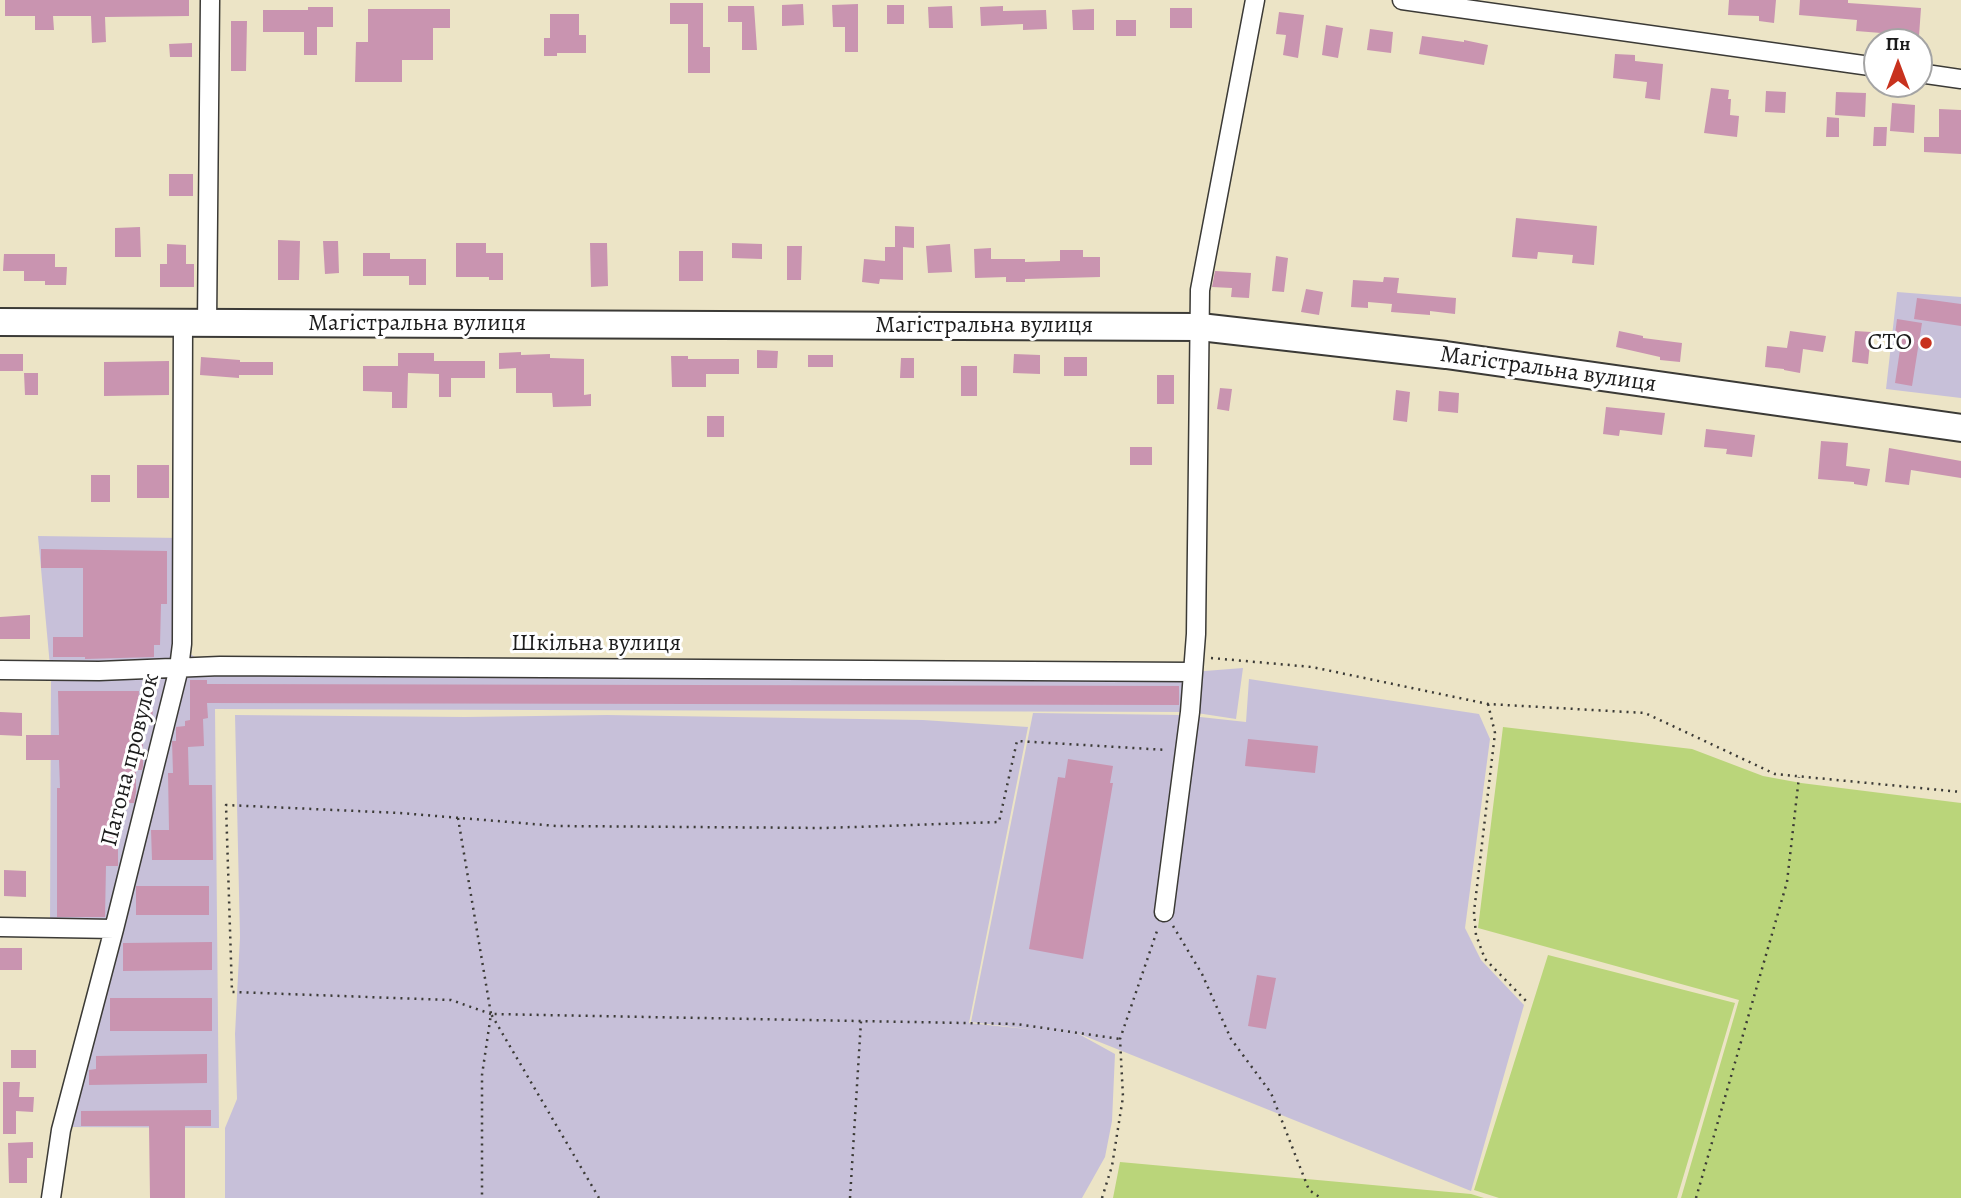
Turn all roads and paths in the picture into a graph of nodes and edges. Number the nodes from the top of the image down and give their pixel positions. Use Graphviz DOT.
graph roads {
  1 [pos="210,0"];
  2 [pos="1255,0"];
  3 [pos="1402,0"];
  4 [pos="1863,65"];
  5 [pos="1933,75"];
  6 [pos="1961,79"];
  7 [pos="0,322"];
  8 [pos="195,323"];
  9 [pos="1200,327"];
  10 [pos="1961,428"];
  11 [pos="1193,664"];
  12 [pos="179,668"];
  13 [pos="0,670"];
  14 [pos="1488,704"];
  15 [pos="1185,751"];
  16 [pos="1800,776"];
  17 [pos="1961,792"];
  18 [pos="458,818"];
  19 [pos="1164,912"];
  20 [pos="0,927"];
  21 [pos="114,929"];
  22 [pos="1528,1003"];
  23 [pos="491,1014"];
  24 [pos="861,1021"];
  25 [pos="1120,1039"];
  26 [pos="51,1198"];
  27 [pos="482,1198"];
  28 [pos="599,1198"];
  29 [pos="849,1198"];
  30 [pos="1102,1198"];
  31 [pos="1321,1198"];
  32 [pos="1696,1198"];
  1 -- 8 [label="street, Патона провулок"];
  2 -- 9 [label="street"];
  3 -- 4 [label="street"];
  5 -- 6 [label="street"];
  7 -- 8 [label="main road, Магістральна вулиця"];
  8 -- 9 [label="main road, Магістральна вулиця"];
  8 -- 12 [label="street, Патона провулок"];
  9 -- 10 [label="main road, Магістральна вулиця"];
  9 -- 11 [label="street"];
  11 -- 12 [label="street, Шкільна вулиця"];
  11 -- 14 [label="path"];
  11 -- 15 [label="street"];
  12 -- 13 [label="street, Шкільна вулиця"];
  12 -- 21 [label="street, Патона провулок"];
  14 -- 16 [label="path"];
  14 -- 22 [label="path"];
  15 -- 18 [label="path"];
  15 -- 19 [label="street"];
  16 -- 17 [label="path"];
  16 -- 32 [label="path"];
  18 -- 23 [label="path"];
  18 -- 23 [label="path"];
  19 -- 25 [label="path"];
  19 -- 31 [label="path"];
  20 -- 21 [label="street"];
  21 -- 26 [label="street, Патона провулок"];
  23 -- 24 [label="path"];
  23 -- 27 [label="path"];
  23 -- 28 [label="path"];
  24 -- 25 [label="path"];
  24 -- 29 [label="path"];
  25 -- 30 [label="path"];
}
